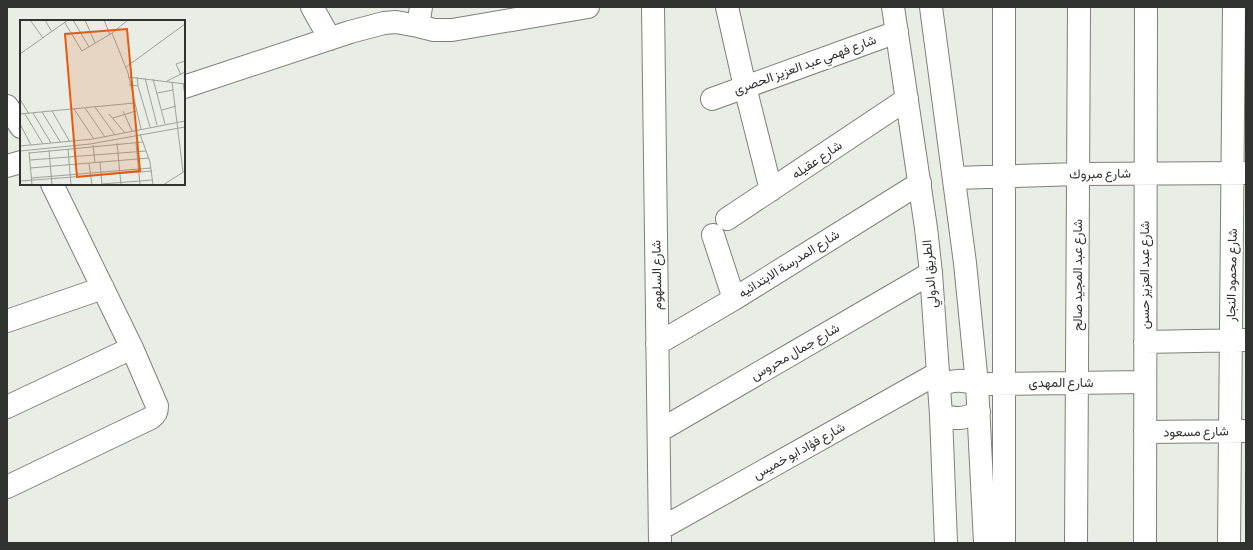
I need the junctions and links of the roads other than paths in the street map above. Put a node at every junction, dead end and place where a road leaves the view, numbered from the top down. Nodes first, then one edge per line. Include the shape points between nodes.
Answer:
1 (312, 7) edge
2 (588, 7) edge
3 (653, 7) edge
4 (727, 7) edge
5 (893, 7) edge
6 (931, 7) edge
7 (1004, 7) edge
8 (1079, 7) edge
9 (1146, 7) edge
10 (1234, 7) edge
11 (419, 16) edge
12 (489, 16) edge
13 (897, 32) junction
14 (330, 39) junction
15 (185, 86) edge
16 (745, 87) junction
17 (712, 99) dead end
18 (907, 99) junction
19 (7, 106) edge
20 (20, 126) edge
21 (20, 162) edge
22 (7, 166) edge
23 (1239, 173) edge
24 (1078, 174) junction
25 (1146, 174) junction
26 (1004, 176) junction
27 (954, 178) junction
28 (920, 183) junction
29 (52, 185) edge
30 (771, 190) junction
31 (931, 273) junction
32 (103, 288) junction
33 (734, 299) junction
34 (7, 321) edge
35 (1239, 340) edge
36 (1145, 342) junction
37 (658, 344) junction
38 (132, 348) junction
39 (939, 380) junction
40 (1145, 382) junction
41 (1004, 383) junction
42 (1077, 383) junction
43 (977, 384) junction
44 (7, 407) edge
45 (979, 412) junction
46 (941, 415) junction
47 (659, 431) junction
48 (1238, 431) edge
49 (1145, 432) junction
50 (7, 486) edge
51 (660, 536) edge
52 (946, 543) edge
53 (985, 543) edge
54 (1004, 543) edge
55 (1076, 543) edge
56 (1145, 543) edge
57 (1228, 543) edge

1 - 14 street
2 - 12 street
3 - 37 street, شارع السلهوم
4 - 16 street
5 - 13 street, الطريق الدولي
6 - 27 street
7 - 26 street
8 - 24 street, شارع عبد المجيد صالح
9 - 25 street, شارع عبد العزيز حسن
10 - 23 street, شارع محمود النجار
11 - 12 street via 426,29 443,31
11 - 14 street
13 - 16 street, شارع فهمي عبد العزيز الحصرى
13 - 18 street, الطريق الدولي
14 - 15 street
16 - 17 street, شارع فهمي عبد العزيز الحصرى
16 - 30 street
18 - 28 street, الطريق الدولي
18 - 30 street, شارع عقيله
19 - 20 street
21 - 22 street
23 - 25 street, شارع مبروك
23 - 35 street, شارع محمود النجار
24 - 25 street, شارع مبروك
24 - 26 street, شارع مبروك
24 - 42 street, شارع عبد المجيد صالح
25 - 36 street, شارع عبد العزيز حسن
26 - 27 street, شارع مبروك
26 - 41 street
27 - 43 street
28 - 31 street, الطريق الدولي
28 - 33 street, شارع المدرسة الابتدائيه
29 - 32 street
30 - 33 street, شارع عقيله via 720,227
31 - 39 street, الطريق الدولي
31 - 47 street, شارع جمال محروس
32 - 34 street
32 - 38 street
33 - 37 street, شارع المدرسة الابتدائيه
35 - 36 street
35 - 48 street, شارع محمود النجار
36 - 40 street, شارع عبد العزيز حسن
37 - 47 street, شارع السلهوم
38 - 44 street
38 - 50 street via 157,406 155,415
39 - 43 street, شارع فؤاد ابو خميس
39 - 46 street, الطريق الدولي
39 - 51 street, شارع فؤاد ابو خميس
40 - 42 street, شارع المهدى
40 - 49 street, شارع عبد العزيز حسن
41 - 42 street, شارع المهدى
41 - 43 street, شارع المهدى
41 - 54 street
42 - 55 street, شارع عبد المجيد صالح
43 - 45 street
45 - 46 street via 960,419
45 - 53 street
46 - 52 street, الطريق الدولي
47 - 51 street, شارع السلهوم
48 - 49 street, شارع مسعود
48 - 57 street, شارع محمود النجار
49 - 56 street, شارع عبد العزيز حسن

